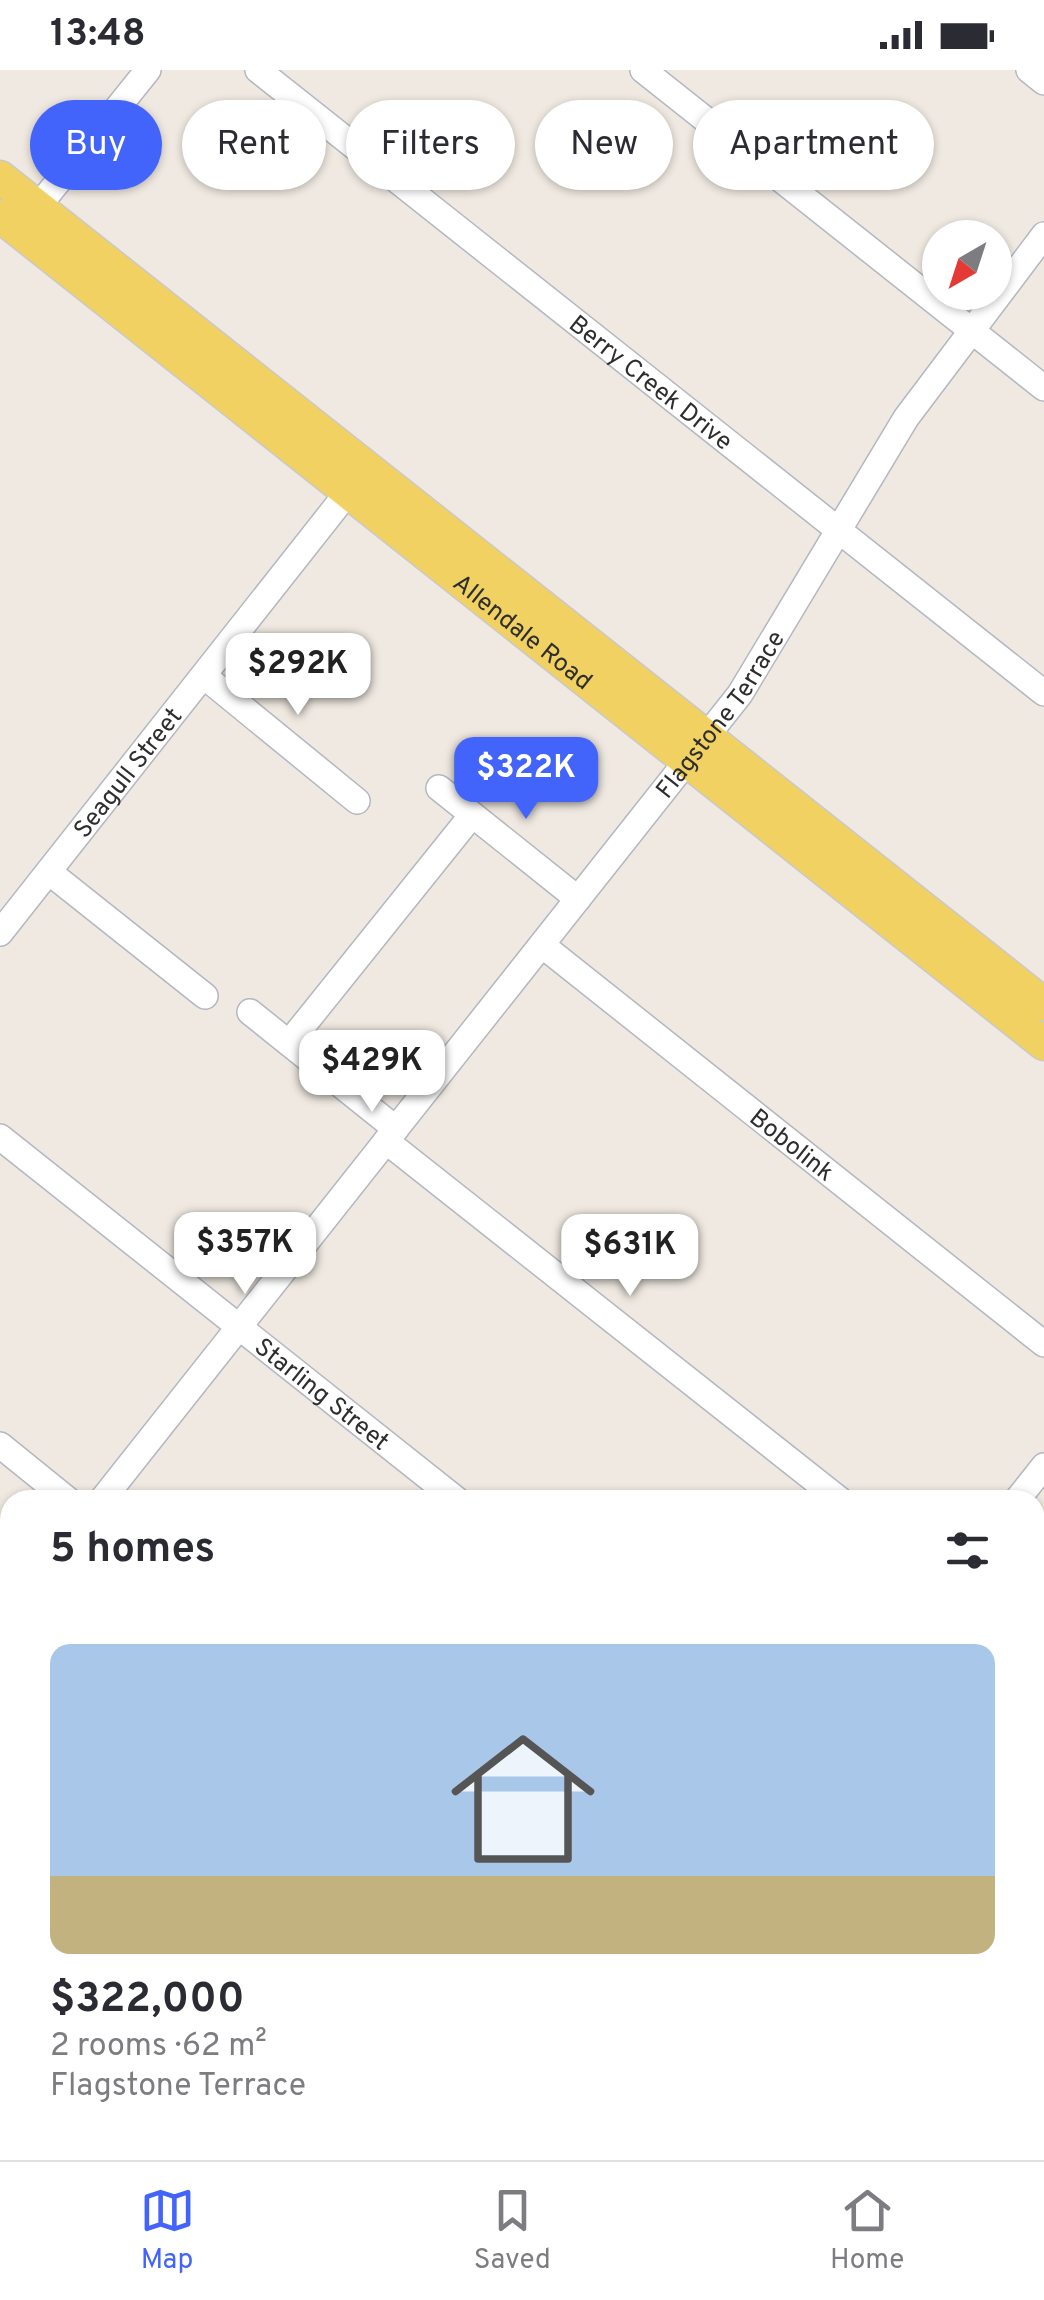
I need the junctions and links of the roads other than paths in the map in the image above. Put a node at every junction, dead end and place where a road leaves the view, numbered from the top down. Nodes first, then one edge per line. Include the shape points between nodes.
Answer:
1 (148, 70) edge
2 (258, 70) edge
3 (643, 70) edge
4 (1028, 70) edge
5 (1044, 82) edge
6 (0, 176) edge
7 (19, 218) edge
8 (1044, 235) edge
9 (970, 329) junction
10 (1044, 388) edge
11 (357, 481) junction
12 (836, 528) junction
13 (204, 676) junction
14 (1044, 693) edge
15 (694, 750) junction
16 (439, 788) dead end
17 (357, 802) dead end
18 (472, 815) junction
19 (49, 872) junction
20 (578, 899) junction
21 (885, 899) junction
22 (0, 933) edge
23 (542, 945) junction
24 (205, 996) dead end
25 (1044, 1004) edge
26 (250, 1012) dead end
27 (289, 1043) junction
28 (1044, 1044) edge
29 (391, 1135) junction
30 (0, 1137) edge
31 (240, 1328) junction
32 (1044, 1344) edge
33 (0, 1445) edge
34 (1044, 1466) edge
35 (56, 1490) edge
36 (110, 1490) edge
37 (444, 1490) edge
38 (828, 1490) edge
39 (1025, 1490) edge

1 - 7 street
2 - 12 street, Berry Creek Drive
3 - 9 street
4 - 5 street
6 - 7 main road, Allendale Road
7 - 11 main road, Allendale Road
8 - 9 street, Flagstone Terrace
9 - 10 street
9 - 12 street, Flagstone Terrace
11 - 13 street, Seagull Street
11 - 15 main road, Allendale Road
12 - 14 street, Berry Creek Drive
12 - 15 street, Flagstone Terrace via 762,661
13 - 17 street
13 - 19 street, Seagull Street
15 - 20 street, Flagstone Terrace
15 - 21 main road, Allendale Road
16 - 18 street
18 - 20 street
18 - 27 street
19 - 22 street, Seagull Street
19 - 24 street
20 - 23 street, Flagstone Terrace
21 - 25 main road, Allendale Road
21 - 28 main road, Allendale Road
23 - 29 street, Flagstone Terrace
23 - 32 street, Bobolink
26 - 27 street
27 - 29 street
29 - 31 street, Flagstone Terrace
29 - 38 street
30 - 31 street, Starling Street
31 - 36 street, Flagstone Terrace
31 - 37 street, Starling Street
33 - 35 street
34 - 39 street

